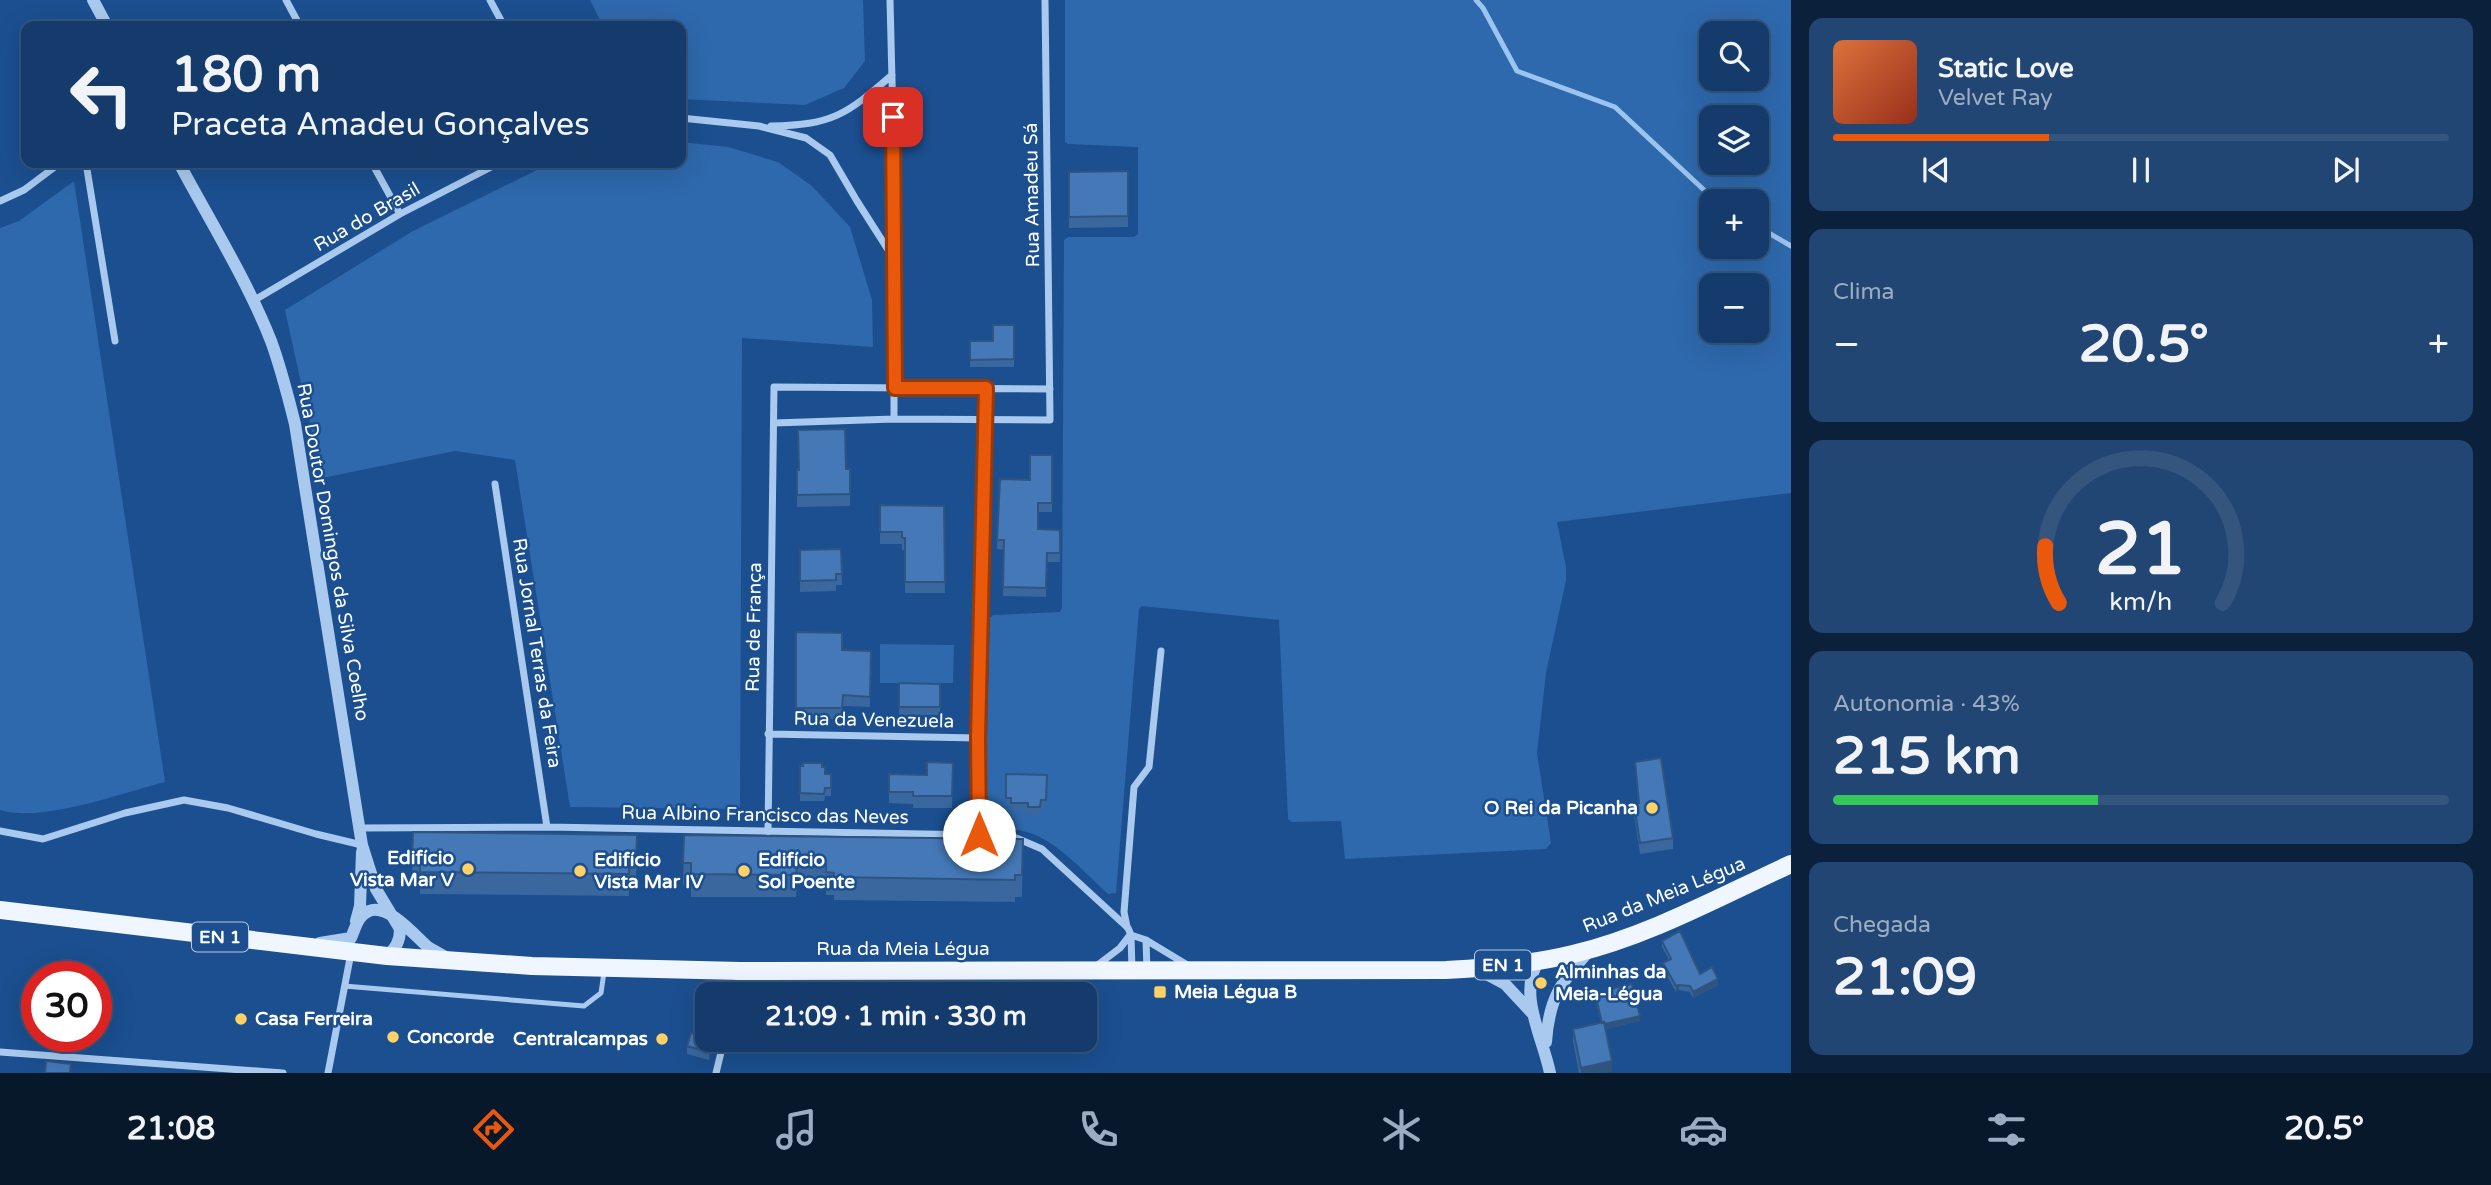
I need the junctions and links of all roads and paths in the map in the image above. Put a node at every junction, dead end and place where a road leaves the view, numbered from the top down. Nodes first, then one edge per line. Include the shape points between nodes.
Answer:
1 (93, 0) edge
2 (286, 0) edge
3 (490, 0) edge
4 (890, 0) edge
5 (1045, 0) edge
6 (104, 21) edge
7 (297, 21) edge
8 (501, 21) edge
9 (892, 75) junction
10 (686, 119) edge
11 (759, 126) junction
12 (53, 168) edge
13 (87, 168) edge
14 (182, 168) edge
15 (376, 168) edge
16 (489, 168) edge
17 (0, 201) edge
18 (400, 214) junction
19 (894, 259) junction
20 (252, 301) junction
21 (115, 341) dead end
22 (895, 388) junction
23 (986, 388) junction
24 (1050, 389) junction
25 (894, 419) junction
26 (986, 420) junction
27 (774, 423) junction
28 (495, 484) dead end
29 (1161, 651) dead end
30 (768, 734) junction
31 (978, 738) junction
32 (547, 827) junction
33 (361, 828) junction
34 (0, 831) edge
35 (768, 832) junction
36 (979, 835) junction
37 (362, 845) junction
38 (1791, 864) edge
39 (0, 910) edge
40 (394, 916) junction
41 (1129, 931) junction
42 (1146, 940) junction
43 (351, 945) junction
44 (1592, 948) junction
45 (387, 956) junction
46 (1545, 958) junction
47 (451, 960) junction
48 (604, 968) junction
49 (1477, 969) junction
50 (1092, 970) junction
51 (1140, 970) junction
52 (1196, 970) junction
53 (741, 971) junction
54 (738, 982) edge
55 (344, 986) junction
56 (1550, 1008) junction
57 (1534, 1016) junction
58 (1545, 1049) junction
59 (0, 1052) edge
60 (721, 1052) edge
61 (283, 1073) edge
62 (328, 1073) edge
63 (716, 1073) edge
64 (1550, 1073) edge

1 - 6 street
2 - 7 street
3 - 8 street
4 - 9 street
5 - 24 street, Rua Amadeu Sá
9 - 11 street via 839,116 808,125
9 - 19 street
10 - 11 street
11 - 19 street via 806,138 830,155
12 - 17 street
13 - 21 street
14 - 20 street, Rua Doutor Domingos da Silva Coelho
15 - 18 street
16 - 18 street, Rua do Brasil
18 - 20 street, Rua do Brasil
19 - 22 street
20 - 33 street, Rua Doutor Domingos da Silva Coelho via 271,340 295,424
22 - 23 street
22 - 25 street
22 - 27 street, Rua de França via 774,387
23 - 24 street
23 - 26 street
24 - 26 street, Rua Amadeu Sá via 1050,420
25 - 26 street
25 - 27 street
26 - 31 street
27 - 30 street, Rua de França
28 - 32 street, Rua Jornal Terras da Feira
29 - 41 street via 1149,767 1134,787 1124,912
30 - 31 street, Rua da Venezuela
30 - 35 street, Rua de França
31 - 36 street
32 - 33 street, Rua Albino Francisco das Neves
32 - 35 street, Rua Albino Francisco das Neves
33 - 37 street, Rua Doutor Domingos da Silva Coelho
34 - 37 street via 43,839 184,800
35 - 36 street, Rua Albino Francisco das Neves
36 - 41 street, Rua Albino Francisco das Neves via 1014,837 1042,849
37 - 40 street, Rua Doutor Domingos da Silva Coelho via 376,889
37 - 43 street, Rua Doutor Domingos da Silva Coelho via 360,906
38 - 44 main road, Rua da Meia Légua / EN 1 via 1666,921
39 - 43 main road, Rua da Meia Légua / EN 1 via 302,946
40 - 43 street via 368,911 359,919
40 - 45 street via 400,937
40 - 47 street, Rua Doutor Domingos da Silva Coelho
41 - 42 street, Rua Albino Francisco das Neves
41 - 50 street via 1120,947
41 - 51 street
42 - 51 street
42 - 52 street, Rua Albino Francisco das Neves
43 - 45 main road, Rua da Meia Légua / EN 1
43 - 55 street
44 - 46 main road, Rua da Meia Légua / EN 1
44 - 56 street via 1567,974
45 - 47 main road, Rua da Meia Légua / EN 1
46 - 49 main road, Rua da Meia Légua / EN 1
46 - 56 street via 1557,963 1558,970
46 - 57 street via 1533,970 1529,985
47 - 48 main road, Rua da Meia Légua / EN 1
48 - 53 main road, Rua da Meia Légua / EN 1
48 - 55 lane via 601,993 584,1006
49 - 52 main road, Rua da Meia Légua / EN 1
49 - 57 street via 1505,984
50 - 51 main road, Rua da Meia Légua / EN 1
50 - 53 main road, Rua da Meia Légua / EN 1
51 - 52 main road, Rua da Meia Légua / EN 1
53 - 54 street
55 - 62 street
56 - 58 street
57 - 58 street
58 - 64 street
59 - 61 street
60 - 63 street

